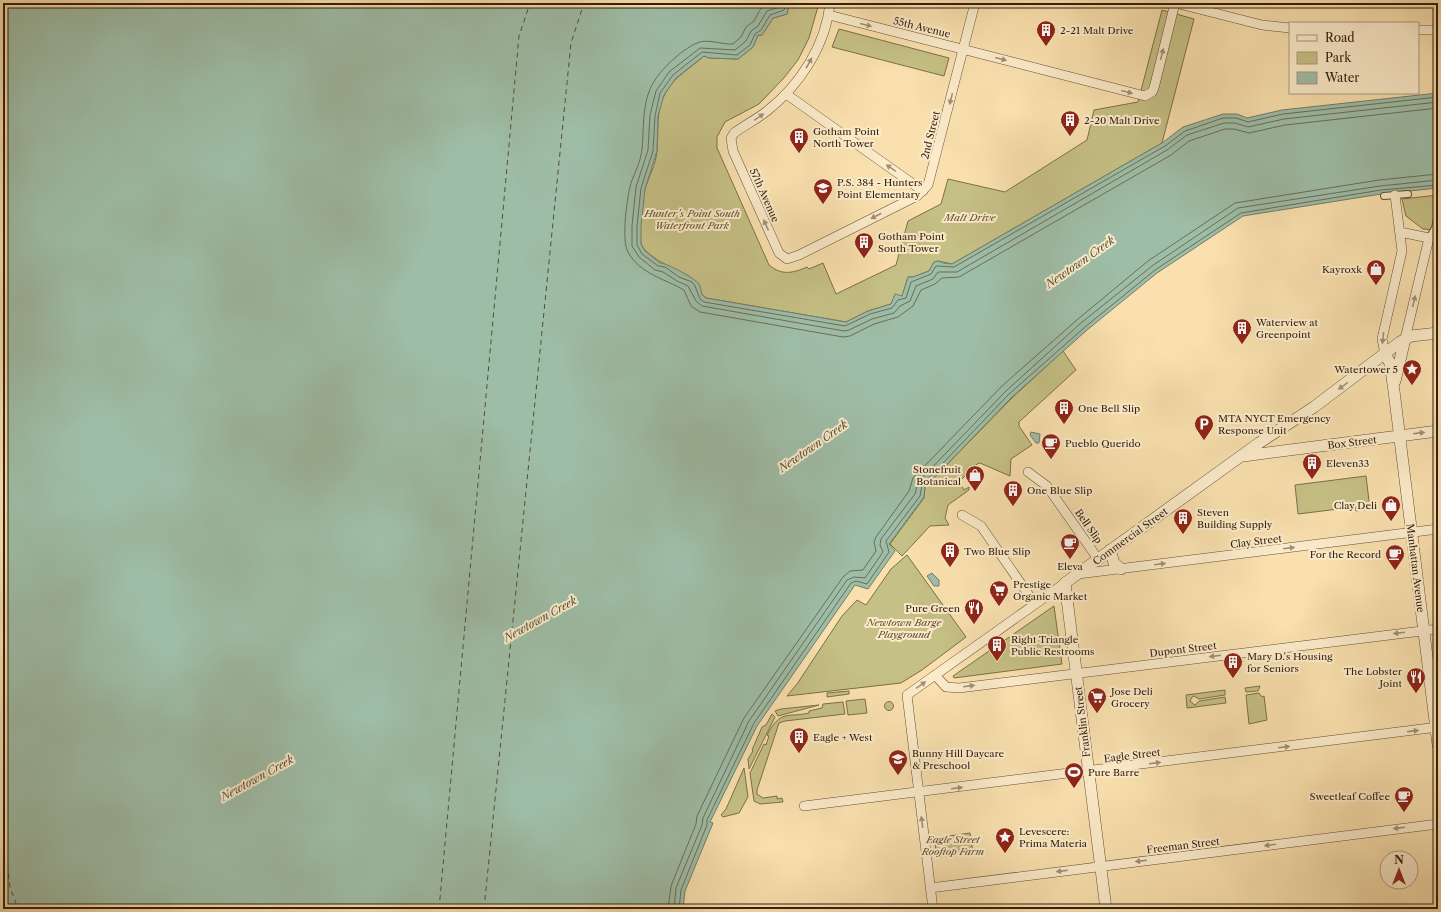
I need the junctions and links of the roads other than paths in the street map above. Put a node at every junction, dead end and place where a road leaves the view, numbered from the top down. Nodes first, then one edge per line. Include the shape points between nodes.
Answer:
1 (830, 3) edge
2 (975, 3) edge
3 (1175, 3) edge
4 (829, 15) junction
5 (1289, 28) edge
6 (1419, 30) edge
7 (1438, 30) edge
8 (963, 49) junction
9 (786, 94) junction
10 (923, 191) junction
11 (1408, 194) dead end
12 (1395, 195) junction
13 (1384, 196) dead end
14 (1438, 215) edge
15 (1400, 232) junction
16 (1429, 238) junction
17 (1438, 333) edge
18 (1405, 339) junction
19 (1389, 351) junction
20 (1394, 391) junction
21 (1284, 428) junction
22 (1438, 431) edge
23 (1399, 435) junction
24 (1292, 449) junction
25 (1243, 456) junction
26 (1028, 472) dead end
27 (962, 515) dead end
28 (1438, 529) edge
29 (1412, 532) junction
30 (1110, 550) junction
31 (1098, 558) junction
32 (1121, 569) junction
33 (1077, 574) junction
34 (1065, 582) junction
35 (1035, 604) junction
36 (1438, 629) edge
37 (1424, 630) junction
38 (1076, 673) junction
39 (936, 675) junction
40 (1437, 728) edge
41 (1438, 745) edge
42 (1088, 771) junction
43 (918, 792) junction
44 (804, 806) dead end
45 (1438, 824) edge
46 (1100, 866) junction
47 (930, 888) junction
48 (933, 909) edge
49 (1106, 909) edge

1 - 4 street
2 - 8 street, 2nd Street
3 - 5 street via 1262,25
8 -> 3 street via 1145,96 1154,88
4 -> 8 street, 55th Avenue
9 -> 4 street via 816,50
6 - 7 street
8 -> 10 street, 2nd Street via 929,183
10 -> 9 street
10 -> 9 street, 57th Avenue via 798,256 784,258 779,253 733,151 730,138 767,112
11 - 12 street
12 - 13 street
12 - 15 street, Manhattan Avenue
14 - 16 street, Manhattan Avenue
15 - 16 street
15 -> 19 street, Manhattan Avenue via 1402,251 1382,339
18 -> 16 street, Manhattan Avenue
17 - 18 street
18 - 19 street, Commercial Street
18 - 20 street, Manhattan Avenue
19 - 20 street, Manhattan Avenue
19 -> 21 street, Commercial Street
20 - 23 street, Manhattan Avenue
21 - 24 street via 1283,439
21 - 25 street, Commercial Street
23 -> 22 street, Box Street
23 - 24 street, Box Street
23 - 29 street, Manhattan Avenue
24 - 25 street, Box Street
25 - 30 street, Commercial Street
26 - 31 street, Bell Slip via 1048,486
27 - 35 street via 981,526
28 - 29 street, Clay Street
32 -> 29 street, Clay Street
29 - 37 street, Manhattan Avenue
30 - 31 street, Commercial Street
30 - 32 street via 1114,563
31 - 33 street, Commercial Street
32 - 33 street, Clay Street
33 - 34 street, Commercial Street
34 - 35 street, Commercial Street
34 - 38 street, Franklin Street
35 - 39 street, Commercial Street
36 - 37 street, Dupont Street
37 -> 38 street, Dupont Street
37 - 40 street, Manhattan Avenue
39 -> 38 street, Dupont Street via 944,686 954,688
38 - 42 street, Franklin Street
43 -> 39 street, Commercial Street via 907,695
40 - 41 street, Manhattan Avenue
42 -> 40 street, Eagle Street
43 -> 42 street, Eagle Street
42 - 46 street, Franklin Street
43 - 44 street, Eagle Street
47 -> 43 street
45 -> 46 street, Freeman Street
46 -> 47 street, Freeman Street
46 - 49 street, Franklin Street
47 - 48 street

